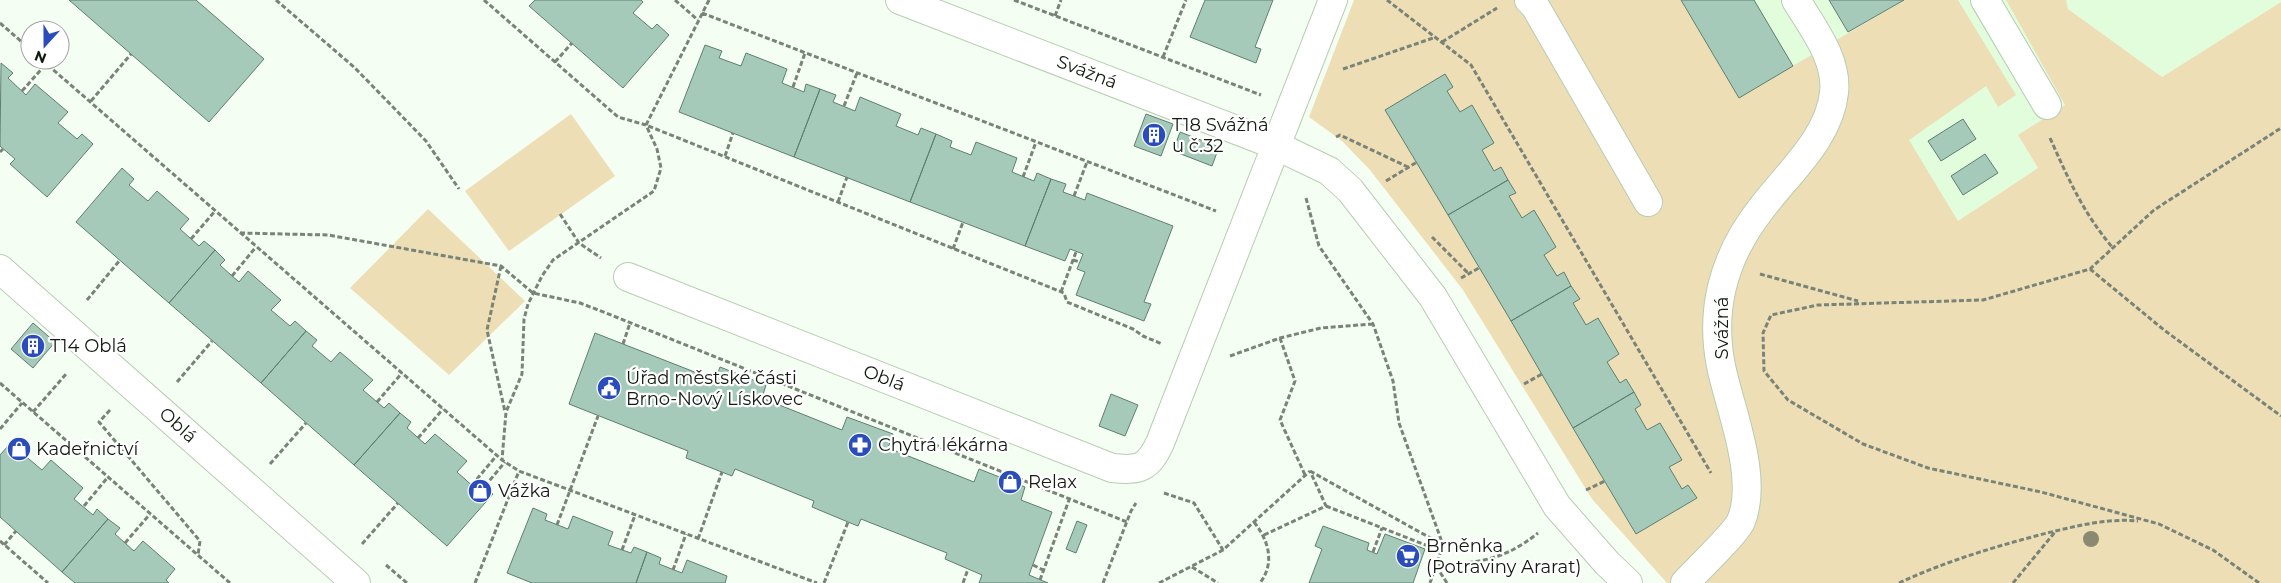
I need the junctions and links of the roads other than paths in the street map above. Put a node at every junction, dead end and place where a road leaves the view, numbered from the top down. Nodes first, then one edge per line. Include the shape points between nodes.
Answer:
1 (900, 0) edge
2 (1333, 0) edge
3 (1529, 0) edge
4 (1796, 0) edge
5 (1985, 0) edge
6 (2047, 105) road end
7 (1275, 144) junction
8 (1648, 202) dead end
9 (0, 269) edge
10 (628, 278) road end
11 (356, 583) edge
12 (1628, 583) edge
13 (1685, 583) edge

1 - 7 street, Svážná
2 - 7 street
3 - 8 street
4 - 13 street, Svážná via 1824,46 1835,90 1832,109 1811,146 1750,224 1729,265 1718,310 1718,334 1721,364 1741,447 1746,493 1740,523
5 - 6 street
7 - 10 street, Oblá via 1160,443 1142,467 1129,470 1112,468
7 - 12 street, Svážná via 1330,171 1350,190 1433,297 1563,513
9 - 11 street, Oblá

